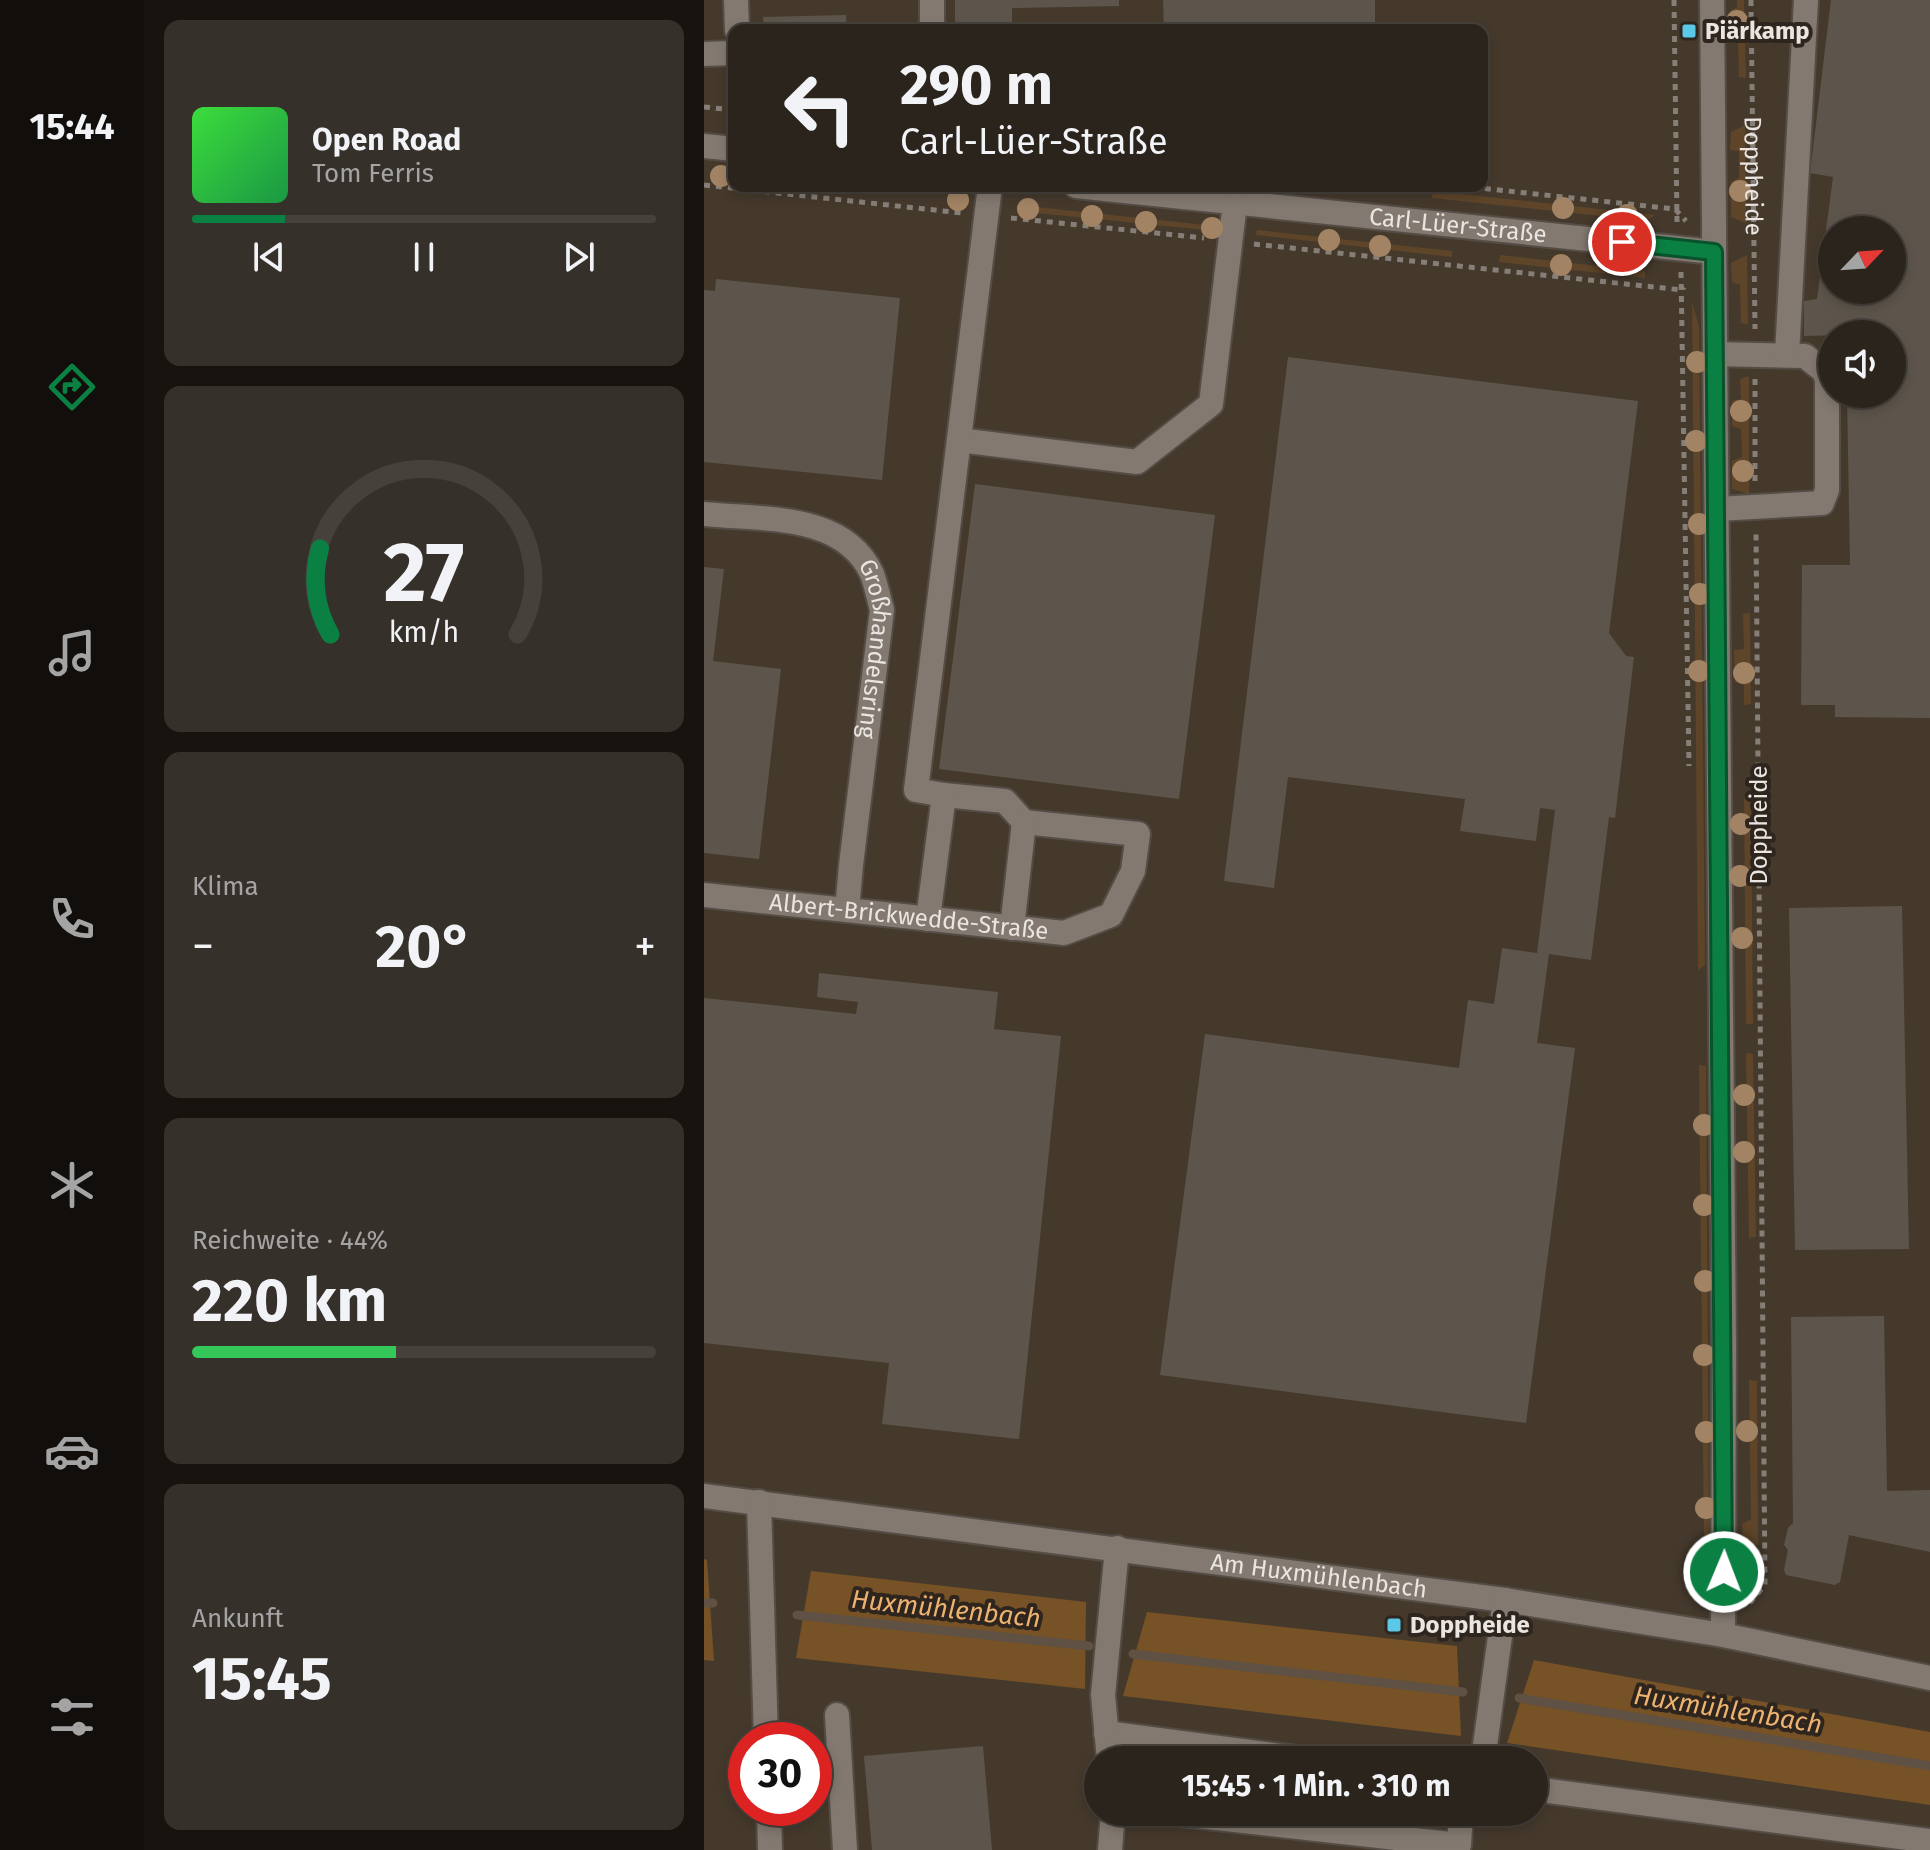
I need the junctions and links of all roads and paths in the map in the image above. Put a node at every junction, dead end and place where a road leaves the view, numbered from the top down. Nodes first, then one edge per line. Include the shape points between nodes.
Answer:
1 (736, 0) edge
2 (932, 0) edge
3 (1674, 0) edge
4 (1712, 0) edge
5 (1751, 0) edge
6 (1806, 0) edge
7 (737, 24) edge
8 (932, 24) edge
9 (728, 53) edge
10 (704, 54) edge
11 (704, 107) edge
12 (728, 109) edge
13 (704, 146) edge
14 (728, 148) edge
15 (1488, 189) edge
16 (989, 192) edge
17 (1132, 192) edge
18 (1235, 203) junction
19 (1675, 209) junction
20 (1679, 248) junction
21 (1714, 252) junction
22 (1715, 354) junction
23 (1755, 355) junction
24 (1787, 355) junction
25 (959, 440) junction
26 (1755, 508) junction
27 (1717, 509) junction
28 (704, 514) edge
29 (1689, 775) dead end
30 (944, 795) junction
31 (1024, 822) junction
32 (704, 895) edge
33 (847, 910) junction
34 (928, 919) junction
35 (1012, 928) junction
36 (704, 1496) edge
37 (759, 1502) junction
38 (1117, 1548) junction
39 (1505, 1600) junction
40 (1723, 1635) junction
41 (1930, 1678) edge
42 (837, 1715) dead end
43 (765, 1722) edge
44 (1106, 1733) junction
45 (1107, 1746) edge
46 (1205, 1746) edge
47 (1485, 1746) edge
48 (1548, 1791) edge
49 (769, 1826) edge
50 (1112, 1826) edge
51 (1288, 1826) edge
52 (1460, 1826) edge
53 (1930, 1841) edge
54 (770, 1850) edge
55 (845, 1850) edge
56 (1110, 1850) edge

1 - 7 street
2 - 8 street
3 - 19 path
4 - 21 street, Doppheide
5 - 23 path, Doppheide
6 - 24 street
9 - 10 street
11 - 12 path
13 - 14 street
15 - 19 path, Carl-Lüer-Straße
16 - 25 street
17 - 18 street, Carl-Lüer-Straße
18 - 20 street, Carl-Lüer-Straße
18 - 25 street via 1211,404 1137,462
19 - 20 path
19 - 21 path
20 - 21 street, Carl-Lüer-Straße
20 - 29 path
21 - 22 street, Doppheide
22 - 23 street
22 - 27 street, Doppheide
23 - 24 street
23 - 26 path, Doppheide
24 - 26 street via 1815,362 1827,380 1827,496 1814,505
25 - 30 street via 916,790
26 - 27 street
26 - 40 path, Doppheide via 1765,1585
27 - 40 street, Doppheide
28 - 33 street, Großhandelsring via 812,525 845,540 871,572 882,610
30 - 31 street via 1005,801
30 - 34 street
31 - 35 street
31 - 35 street, Albert-Brickwedde-Straße via 1138,834 1133,871 1111,915 1064,933
32 - 33 street, Albert-Brickwedde-Straße
33 - 34 street, Albert-Brickwedde-Straße
34 - 35 street, Albert-Brickwedde-Straße
36 - 37 street, Am Huxmühlenbach
37 - 38 street, Am Huxmühlenbach
37 - 43 street
38 - 39 street, Am Huxmühlenbach
38 - 44 street via 1103,1695
39 - 40 street, Am Huxmühlenbach
39 - 47 street
40 - 41 street, Am Huxmühlenbach
42 - 55 street
44 - 45 street
44 - 46 street
48 - 53 street
49 - 54 street
50 - 56 street
51 - 52 street via 1459,1845

